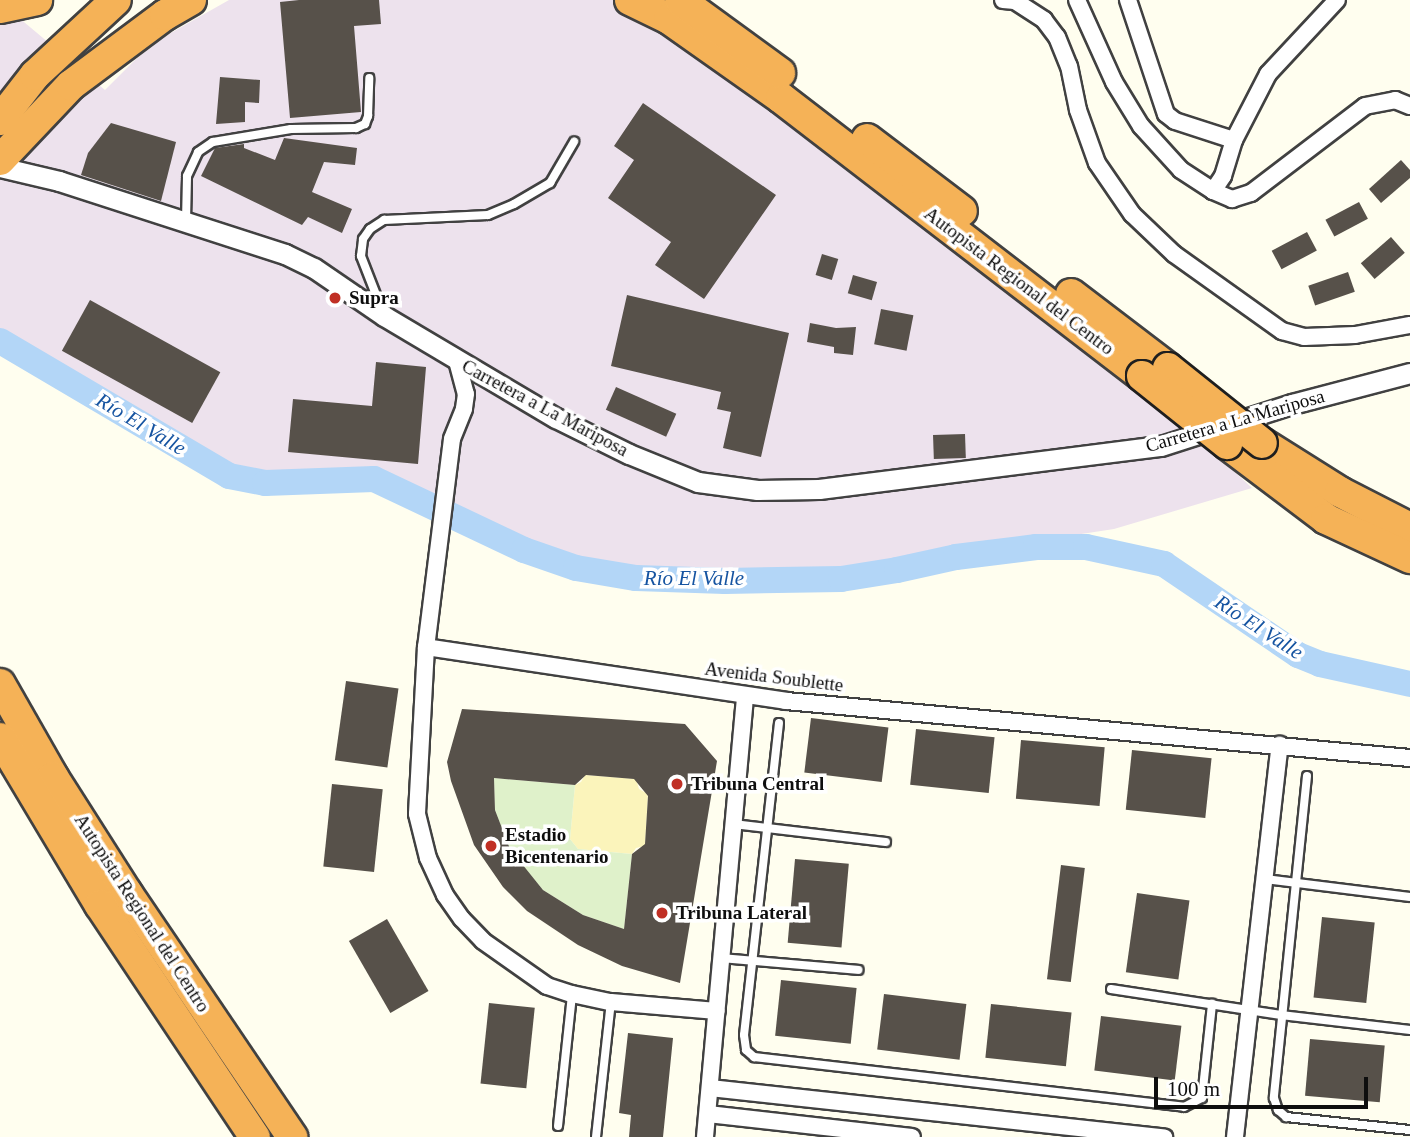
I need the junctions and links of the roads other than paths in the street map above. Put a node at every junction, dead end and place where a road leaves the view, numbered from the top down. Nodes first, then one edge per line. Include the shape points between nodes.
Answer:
1 (37, 0) edge
2 (116, 0) edge
3 (191, 0) edge
4 (630, 0) edge
5 (680, 0) edge
6 (1003, 0) edge
7 (1015, 0) edge
8 (1077, 0) edge
9 (1128, 0) edge
10 (1337, 0) edge
11 (0, 8) edge
12 (369, 78) dead end
13 (1410, 106) edge
14 (0, 120) edge
15 (1234, 140) junction
16 (574, 142) dead end
17 (0, 160) edge
18 (0, 167) edge
19 (1213, 191) junction
20 (186, 221) junction
21 (384, 316) junction
22 (1410, 325) edge
23 (457, 361) junction
24 (1155, 372) junction
25 (1410, 373) edge
26 (1377, 510) junction
27 (1410, 519) edge
28 (1410, 528) edge
29 (1410, 558) edge
30 (426, 647) junction
31 (0, 684) edge
32 (745, 696) junction
33 (779, 723) dead end
34 (0, 738) edge
35 (1280, 746) junction
36 (1410, 758) edge
37 (1307, 776) dead end
38 (733, 824) junction
39 (767, 829) junction
40 (886, 842) dead end
41 (1265, 879) junction
42 (1296, 883) junction
43 (1410, 897) edge
44 (722, 958) junction
45 (752, 960) junction
46 (858, 970) dead end
47 (1111, 989) dead end
48 (572, 995) junction
49 (611, 1002) junction
50 (1212, 1003) junction
51 (1250, 1010) junction
52 (717, 1011) junction
53 (1281, 1015) junction
54 (1410, 1030) edge
55 (710, 1088) junction
56 (708, 1114) junction
57 (558, 1126) dead end
58 (1410, 1130) edge
59 (255, 1137) edge
60 (292, 1137) edge
61 (596, 1137) edge
62 (705, 1137) edge
63 (912, 1137) edge
64 (1164, 1137) edge
65 (1235, 1137) edge

1 - 11 highway
2 - 14 highway via 35,75
3 - 17 highway via 71,85
4 - 24 highway, Autopista Regional del Centro via 669,19 781,98
5 - 24 highway, Autopista Regional del Centro
6 - 7 street
7 - 22 street via 1044,20 1057,37 1097,163 1132,214 1174,254 1282,331 1304,337 1355,335
8 - 19 street via 1114,82 1140,126 1181,170
9 - 15 street via 1166,114
10 - 15 street via 1268,74
12 - 20 lane via 368,116 365,124 356,128 291,129 213,142 198,152 187,176
13 - 19 street via 1395,100 1365,106 1251,193 1232,199
15 - 19 street via 1223,176
16 - 21 lane via 550,183 514,204 488,215 384,220 370,229 361,256
18 - 20 street, Carretera a La Mariposa
20 - 21 street, Carretera a La Mariposa via 304,263
21 - 23 street, Carretera a La Mariposa
23 - 25 street, Carretera a La Mariposa via 629,454 698,482 757,490 819,489 1160,446
23 - 30 street via 466,394 452,439
24 - 26 highway, Autopista Regional del Centro, bridge via 1340,492
24 - 29 highway, Autopista Regional del Centro, bridge via 1227,444 1326,519
26 - 27 lane
26 - 28 highway, Autopista Regional del Centro
30 - 32 street, Avenida Soublette
30 - 48 street via 417,814 428,858 445,895 483,941 547,986
31 - 60 highway, Autopista Regional del Centro via 119,882
32 - 35 street, Avenida Soublette
32 - 38 street
33 - 39 lane
34 - 59 highway, Autopista Regional del Centro via 100,905
35 - 36 street, Avenida Soublette
35 - 41 street
37 - 42 lane
38 - 39 lane
38 - 44 street
39 - 40 lane
39 - 45 lane
41 - 42 lane
41 - 51 street
42 - 43 lane
42 - 53 lane
44 - 45 lane
44 - 52 street
45 - 46 lane
45 - 50 lane via 744,1035 746,1050 754,1057 1184,1107 1202,1097
47 - 50 lane
48 - 49 street
48 - 57 lane
49 - 52 street
49 - 61 lane
50 - 51 lane
51 - 53 lane
51 - 65 street
52 - 55 street
53 - 54 lane
53 - 58 lane via 1274,1098 1278,1110 1286,1117
55 - 56 street
55 - 64 street
56 - 62 street
56 - 63 street

